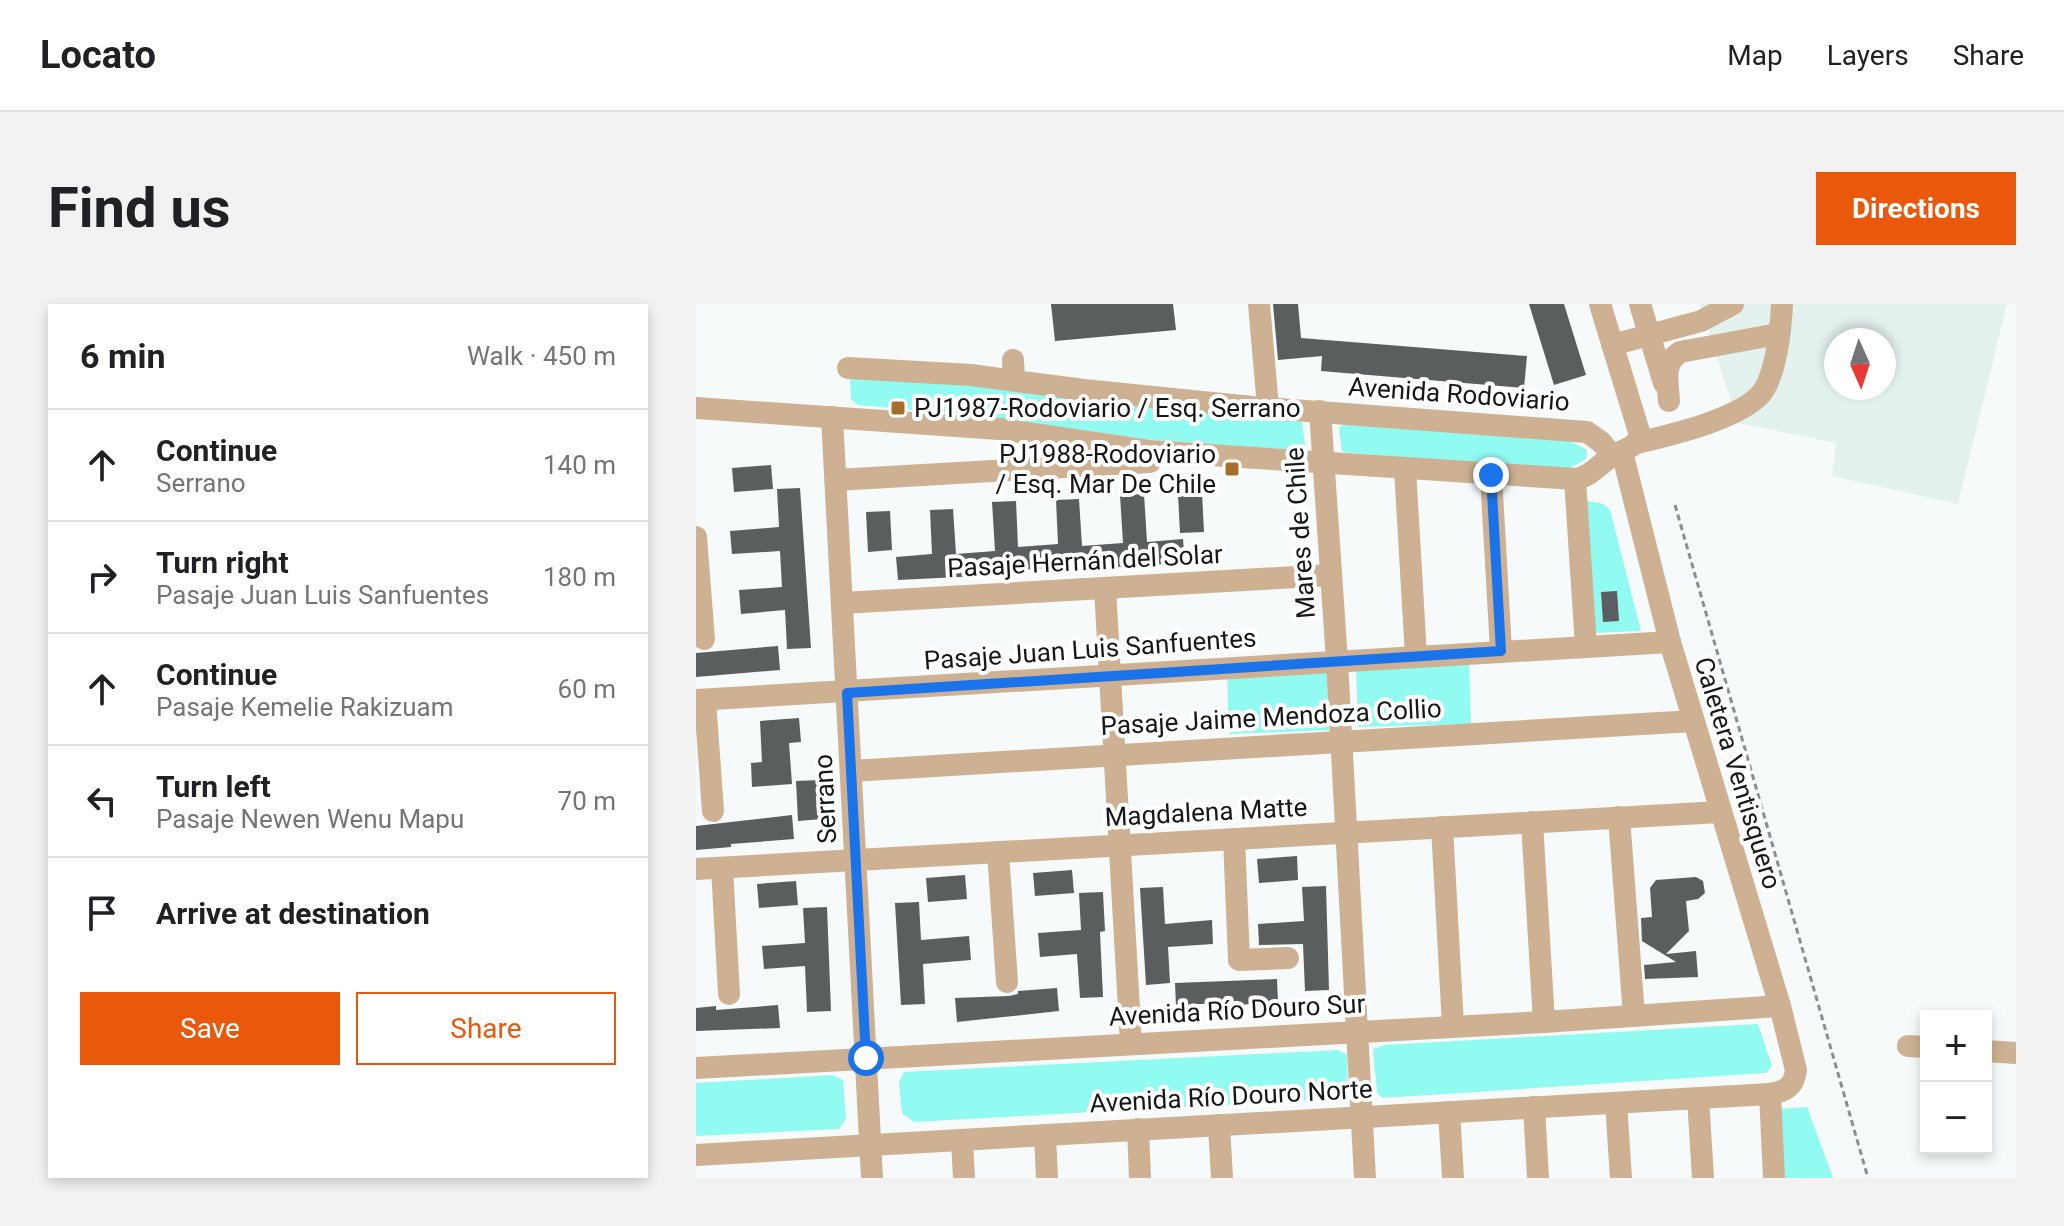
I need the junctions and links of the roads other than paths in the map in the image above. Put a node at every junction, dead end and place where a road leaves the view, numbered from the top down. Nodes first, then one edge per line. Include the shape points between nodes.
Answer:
1 (1259, 304) edge
2 (1600, 304) edge
3 (1640, 304) edge
4 (1733, 304) edge
5 (1782, 304) edge
6 (1778, 334) junction
7 (1650, 335) junction
8 (1612, 345) junction
9 (848, 368) dead end
10 (1669, 401) junction
11 (1268, 407) junction
12 (696, 408) edge
13 (1320, 411) junction
14 (832, 417) junction
15 (1679, 432) junction
16 (1624, 450) junction
17 (1150, 451) junction
18 (1323, 464) junction
19 (1405, 469) junction
20 (1491, 475) junction
21 (1575, 479) junction
22 (836, 480) junction
23 (696, 537) edge
24 (1331, 575) junction
25 (1105, 588) junction
26 (842, 603) junction
27 (704, 639) dead end
28 (1670, 642) junction
29 (1586, 646) junction
30 (1501, 651) junction
31 (1416, 656) junction
32 (1337, 661) junction
33 (1111, 675) junction
34 (847, 693) junction
35 (700, 700) edge
36 (1693, 721) junction
37 (1342, 741) junction
38 (1117, 755) junction
39 (851, 771) junction
40 (713, 811) dead end
41 (1720, 812) junction
42 (1619, 817) junction
43 (1532, 822) junction
44 (1442, 827) junction
45 (1346, 832) junction
46 (1234, 839) junction
47 (1122, 845) junction
48 (998, 852) junction
49 (856, 860) junction
50 (722, 868) junction
51 (696, 869) edge
52 (1288, 958) dead end
53 (1007, 982) dead end
54 (729, 994) dead end
55 (1780, 1006) junction
56 (1634, 1016) junction
57 (1544, 1022) junction
58 (1453, 1026) junction
59 (1358, 1031) junction
60 (1131, 1044) junction
61 (1992, 1051) edge
62 (2016, 1053) edge
63 (866, 1058) junction
64 (696, 1068) edge
65 (1770, 1094) junction
66 (1698, 1098) junction
67 (1616, 1103) junction
68 (1534, 1107) junction
69 (1449, 1112) junction
70 (1363, 1117) junction
71 (1219, 1125) junction
72 (1138, 1129) junction
73 (1045, 1135) junction
74 (962, 1140) junction
75 (870, 1145) junction
76 (696, 1155) edge
77 (872, 1178) edge
78 (964, 1178) edge
79 (1047, 1178) edge
80 (1140, 1178) edge
81 (1222, 1178) edge
82 (1365, 1178) edge
83 (1453, 1178) edge
84 (1538, 1178) edge
85 (1621, 1178) edge
86 (1703, 1178) edge
87 (1774, 1178) edge

1 - 11 street
2 - 8 street, Caletera Ventisquero
3 - 7 street
4 - 7 street via 1701,321
5 - 6 street
6 - 10 street via 1680,352 1667,369
6 - 15 street via 1773,366 1759,395 1724,416
7 - 8 street
7 - 10 street
8 - 16 street, Caletera Ventisquero via 1640,435
9 - 11 street, Avenida Rodoviario via 1014,370 1144,397
10 - 15 street
11 - 13 street, Avenida Rodoviario
12 - 14 street
13 - 16 street, Avenida Rodoviario via 1587,432
13 - 18 street, Mares de Chile
14 - 17 street via 999,429
14 - 22 street, Serrano
15 - 16 street
16 - 21 street via 1587,477
16 - 28 street, Caletera Ventisquero
17 - 18 street
17 - 22 street via 1150,462
18 - 19 street
18 - 24 street, Mares de Chile
19 - 20 street
19 - 31 street
20 - 21 street
20 - 30 street
21 - 29 street
22 - 26 street, Serrano
23 - 27 street
24 - 25 street, Pasaje Hernán del Solar
24 - 32 street, Mares de Chile
25 - 26 street, Pasaje Hernán del Solar
25 - 33 street
26 - 34 street, Serrano
28 - 29 street, Pasaje Juan Luis Sanfuentes
28 - 36 street, Caletera Ventisquero
29 - 30 street, Pasaje Juan Luis Sanfuentes
30 - 31 street, Pasaje Juan Luis Sanfuentes
31 - 32 street, Pasaje Juan Luis Sanfuentes
32 - 33 street, Pasaje Juan Luis Sanfuentes
32 - 37 street, Mares de Chile
33 - 34 street, Pasaje Juan Luis Sanfuentes
33 - 38 street
34 - 35 street, Pasaje Juan Luis Sanfuentes
34 - 39 street, Serrano
35 - 40 street
36 - 37 street, Pasaje Jaime Mendoza Collio
36 - 41 street, Caletera Ventisquero
37 - 38 street, Pasaje Jaime Mendoza Collio
37 - 45 street, Mares de Chile
38 - 39 street, Pasaje Jaime Mendoza Collio
38 - 47 street
39 - 49 street, Serrano
41 - 42 street, Magdalena Matte
41 - 55 street, Caletera Ventisquero
42 - 43 street, Magdalena Matte
42 - 56 street
43 - 44 street, Magdalena Matte
43 - 57 street
44 - 45 street, Magdalena Matte
44 - 58 street
45 - 46 street, Magdalena Matte
45 - 59 street, Mares de Chile
46 - 47 street, Magdalena Matte
46 - 52 street via 1239,960
47 - 48 street, Magdalena Matte
47 - 60 street
48 - 49 street, Magdalena Matte
48 - 53 street
49 - 50 street, Magdalena Matte
49 - 63 street, Serrano
50 - 51 street, Magdalena Matte
50 - 54 street
55 - 56 street, Avenida Río Douro Sur
55 - 65 street, Caletera Ventisquero via 1795,1081
56 - 57 street, Avenida Río Douro Sur
57 - 58 street, Avenida Río Douro Sur
58 - 59 street, Avenida Río Douro Sur
59 - 60 street, Avenida Río Douro Sur
59 - 70 street, Mares de Chile
60 - 63 street, Avenida Río Douro Sur
61 - 62 street
63 - 64 street, Avenida Río Douro Sur
63 - 75 street, Serrano
65 - 66 street, Avenida Río Douro Norte
65 - 87 street
66 - 67 street, Avenida Río Douro Norte
66 - 86 street
67 - 68 street, Avenida Río Douro Norte
67 - 85 street
68 - 69 street, Avenida Río Douro Norte
68 - 84 street
69 - 70 street, Avenida Río Douro Norte
69 - 83 street
70 - 71 street, Avenida Río Douro Norte
70 - 82 street, Mares de Chile
71 - 72 street, Avenida Río Douro Norte
71 - 81 street
72 - 73 street, Avenida Río Douro Norte
72 - 80 street
73 - 74 street, Avenida Río Douro Norte
73 - 79 street
74 - 75 street, Avenida Río Douro Norte
74 - 78 street
75 - 76 street, Avenida Río Douro Norte
75 - 77 street, Serrano

